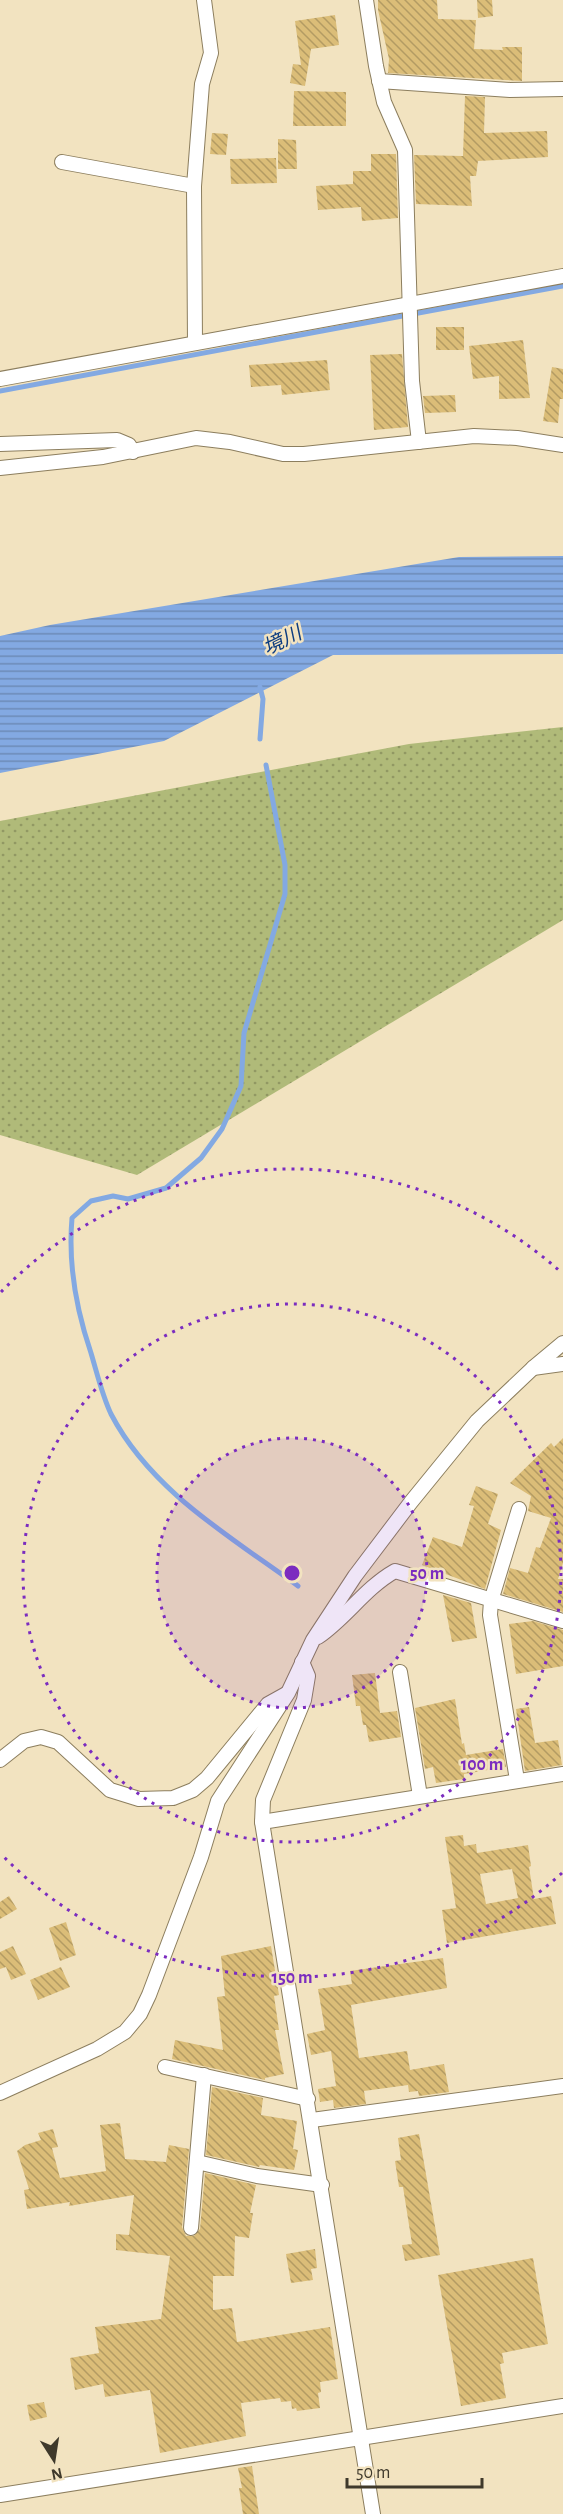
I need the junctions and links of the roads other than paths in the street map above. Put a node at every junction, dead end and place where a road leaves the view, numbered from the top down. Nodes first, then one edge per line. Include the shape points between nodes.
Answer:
1 (204, 0) edge
2 (366, 0) edge
3 (379, 81) junction
4 (563, 89) edge
5 (62, 162) dead end
6 (194, 186) junction
7 (563, 276) edge
8 (410, 312) junction
9 (195, 343) junction
10 (0, 378) edge
11 (419, 442) junction
12 (0, 444) edge
13 (563, 445) edge
14 (133, 452) junction
15 (0, 468) edge
16 (563, 1343) edge
17 (563, 1364) edge
18 (533, 1368) junction
19 (519, 1509) dead end
20 (491, 1600) junction
21 (563, 1621) edge
22 (313, 1640) junction
23 (302, 1662) junction
24 (400, 1672) dead end
25 (288, 1694) junction
26 (0, 1760) edge
27 (563, 1774) edge
28 (517, 1780) junction
29 (420, 1796) junction
30 (262, 1822) junction
31 (165, 2067) dead end
32 (204, 2075) junction
33 (563, 2086) edge
34 (0, 2093) edge
35 (308, 2099) junction
36 (312, 2120) junction
37 (197, 2162) junction
38 (322, 2185) junction
39 (191, 2228) dead end
40 (563, 2406) edge
41 (362, 2438) junction
42 (0, 2495) edge
43 (373, 2514) edge

1 - 6 street via 211,53 202,84
2 - 3 street
3 - 4 street via 510,90
3 - 8 street via 405,150
5 - 6 street
6 - 9 street
7 - 8 street
8 - 9 street
8 - 11 street
9 - 10 street
11 - 13 street via 474,436
11 - 14 street via 283,454 196,438
12 - 14 street via 117,440 129,445
14 - 15 street
16 - 18 street
17 - 18 street
18 - 22 street via 477,1421 411,1502
19 - 20 street
20 - 21 street
20 - 22 street via 395,1571
20 - 28 street via 490,1615
22 - 23 street
23 - 25 street
23 - 30 street via 308,1676 304,1700 263,1800
24 - 29 street
25 - 26 street via 268,1704 207,1778 193,1790 173,1798 140,1798 110,1790 57,1742 41,1737 24,1741
25 - 34 street via 218,1801 140,2014 125,2032 97,2049
27 - 28 street
28 - 29 street
29 - 30 street
30 - 35 street
31 - 32 street
32 - 35 street
32 - 37 street
33 - 36 street
35 - 36 street
36 - 38 street
37 - 38 street
37 - 39 street
38 - 41 street
40 - 41 street
41 - 42 street
41 - 43 street

